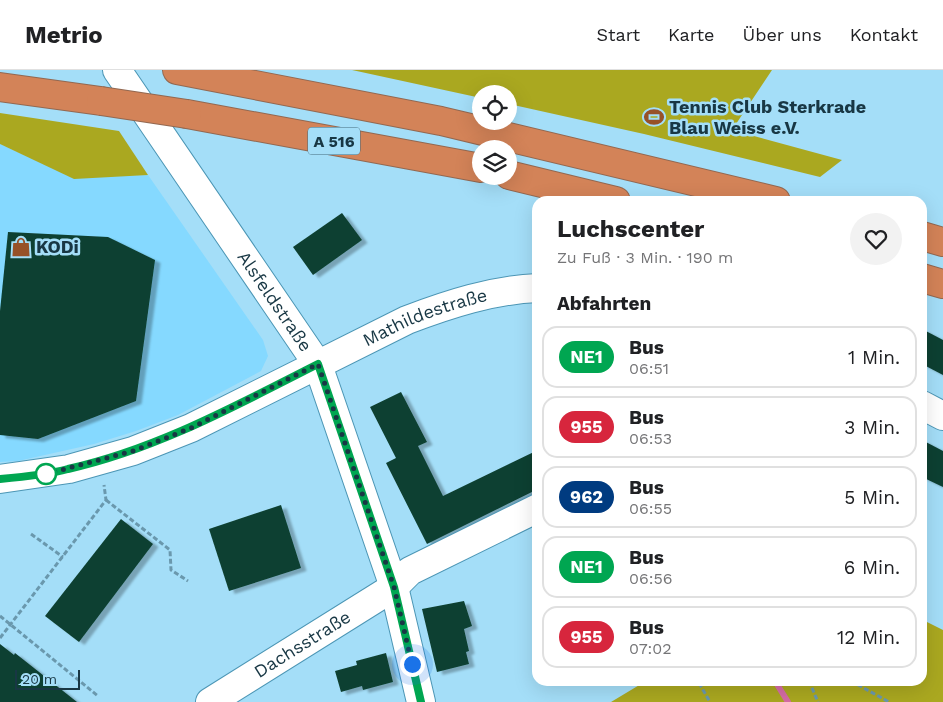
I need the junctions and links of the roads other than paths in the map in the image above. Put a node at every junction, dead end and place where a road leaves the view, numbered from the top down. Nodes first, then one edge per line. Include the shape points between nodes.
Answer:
1 (117, 70) edge
2 (177, 70) edge
3 (0, 87) edge
4 (472, 166) edge
5 (517, 177) edge
6 (595, 196) edge
7 (755, 196) edge
8 (927, 237) edge
9 (943, 242) edge
10 (927, 279) edge
11 (943, 284) edge
12 (532, 289) edge
13 (318, 364) junction
14 (927, 408) edge
15 (943, 416) edge
16 (0, 479) edge
17 (532, 511) edge
18 (394, 587) junction
19 (210, 702) edge
20 (421, 702) edge

1 - 13 street, Alsfeldstraße
2 - 7 highway, A 516 via 442,122
3 - 4 highway, A 516, bridge via 187,114
5 - 6 highway
8 - 9 highway
10 - 11 highway
12 - 13 street, Mathildestraße via 481,296 443,306
13 - 16 street, Mathildestraße via 191,428 133,451 46,474
13 - 18 street, Alsfeldstraße
14 - 15 street
17 - 18 street, Dachsstraße via 410,571
18 - 19 street, Dachsstraße
18 - 20 street, Alsfeldstraße

